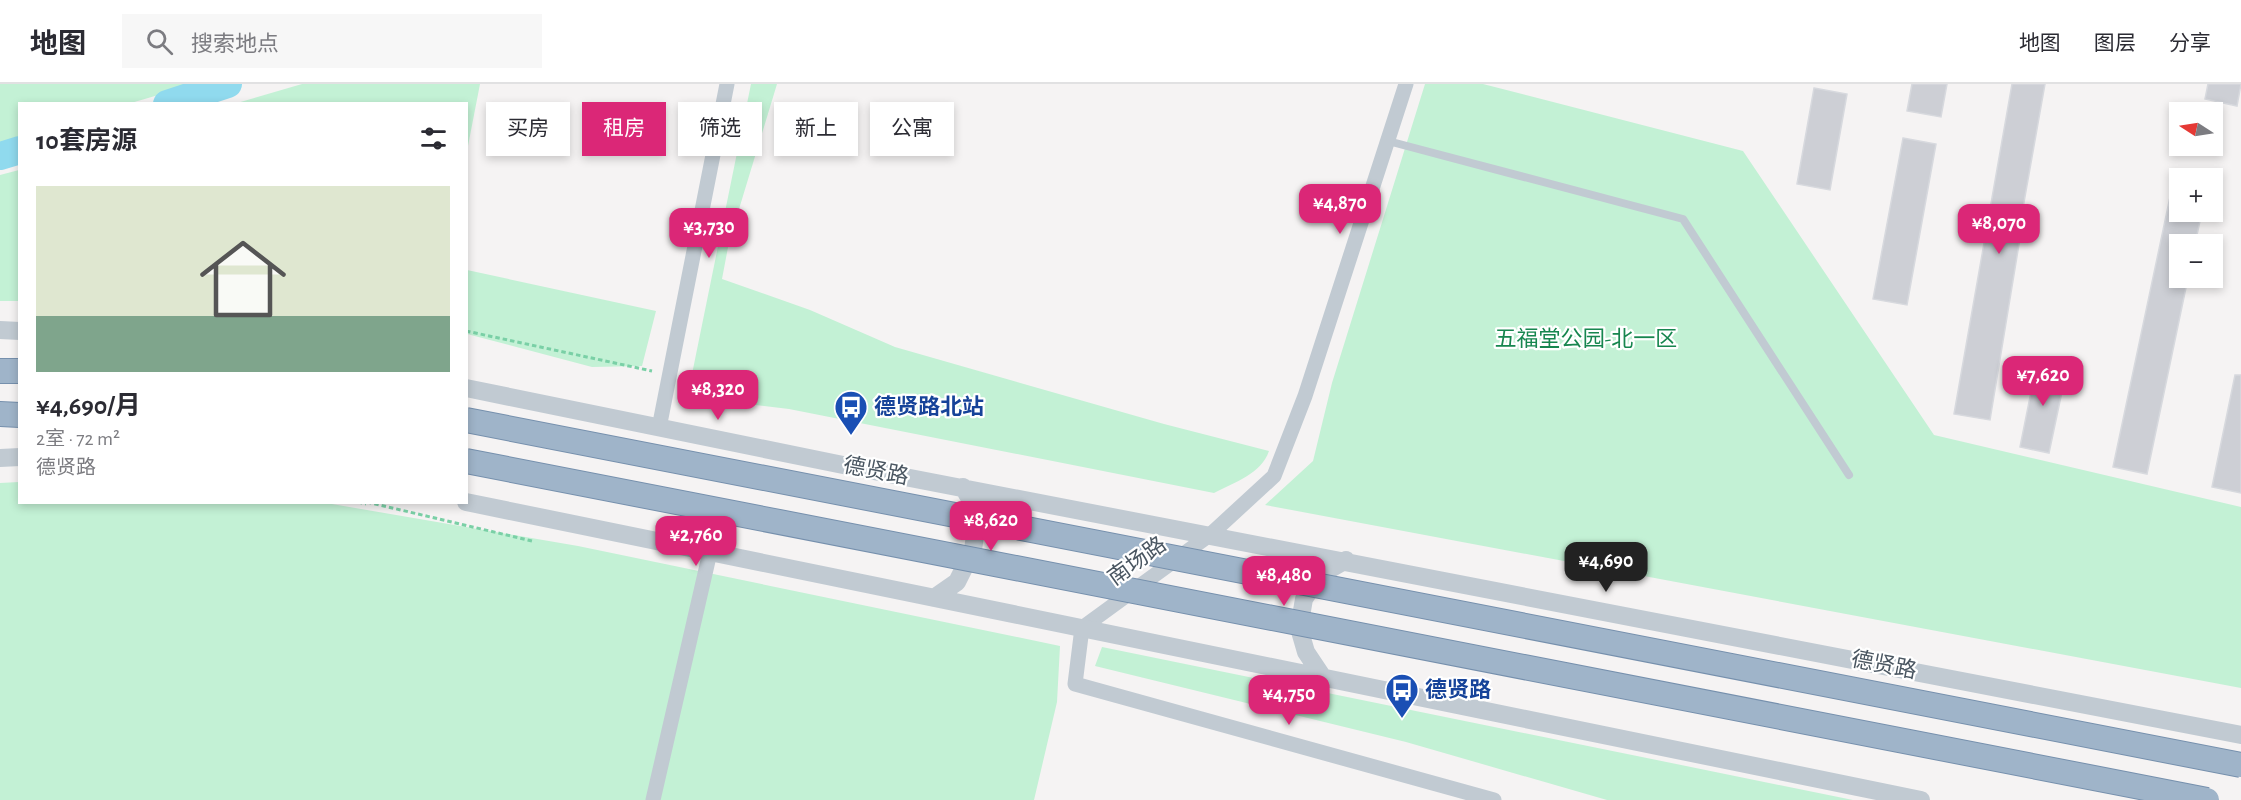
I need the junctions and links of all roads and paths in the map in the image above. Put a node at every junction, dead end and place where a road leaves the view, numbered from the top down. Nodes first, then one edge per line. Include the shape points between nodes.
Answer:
1 (727, 84) edge
2 (1407, 84) edge
3 (1388, 141) junction
4 (0, 330) edge
5 (18, 331) edge
6 (468, 331) edge
7 (0, 371) edge
8 (18, 371) edge
9 (652, 371) dead end
10 (468, 388) edge
11 (0, 414) edge
12 (18, 415) edge
13 (468, 420) edge
14 (659, 428) junction
15 (0, 458) edge
16 (18, 458) edge
17 (468, 461) edge
18 (1849, 475) dead end
19 (963, 487) junction
20 (468, 502) edge
21 (370, 504) edge
22 (1211, 534) junction
23 (532, 541) dead end
24 (710, 552) junction
25 (1346, 560) junction
26 (934, 598) junction
27 (1082, 628) junction
28 (1322, 676) junction
29 (2241, 735) edge
30 (2241, 765) edge
31 (653, 800) edge
32 (1494, 800) edge
33 (1921, 800) edge
34 (2208, 800) edge

1 - 14 street
2 - 3 street, 南场路
3 - 18 lane via 1683,219
3 - 22 street, 南场路 via 1305,396 1274,476
4 - 5 street
6 - 9 path
7 - 8 highway
10 - 14 street, 德贤路
11 - 12 highway
13 - 30 highway, 德贤路, bridge
14 - 19 street, 德贤路
15 - 16 street
17 - 34 highway, bridge
19 - 22 street, 德贤路
19 - 26 street via 978,513 973,550 957,582
20 - 24 street
21 - 23 path
22 - 25 street, 德贤路
22 - 27 street, 南场路
24 - 26 street
24 - 31 street
25 - 28 street via 1320,575 1304,599 1299,628 1306,652
25 - 29 street, 德贤路
26 - 27 street
27 - 28 street
27 - 32 street via 1075,684
28 - 33 street

